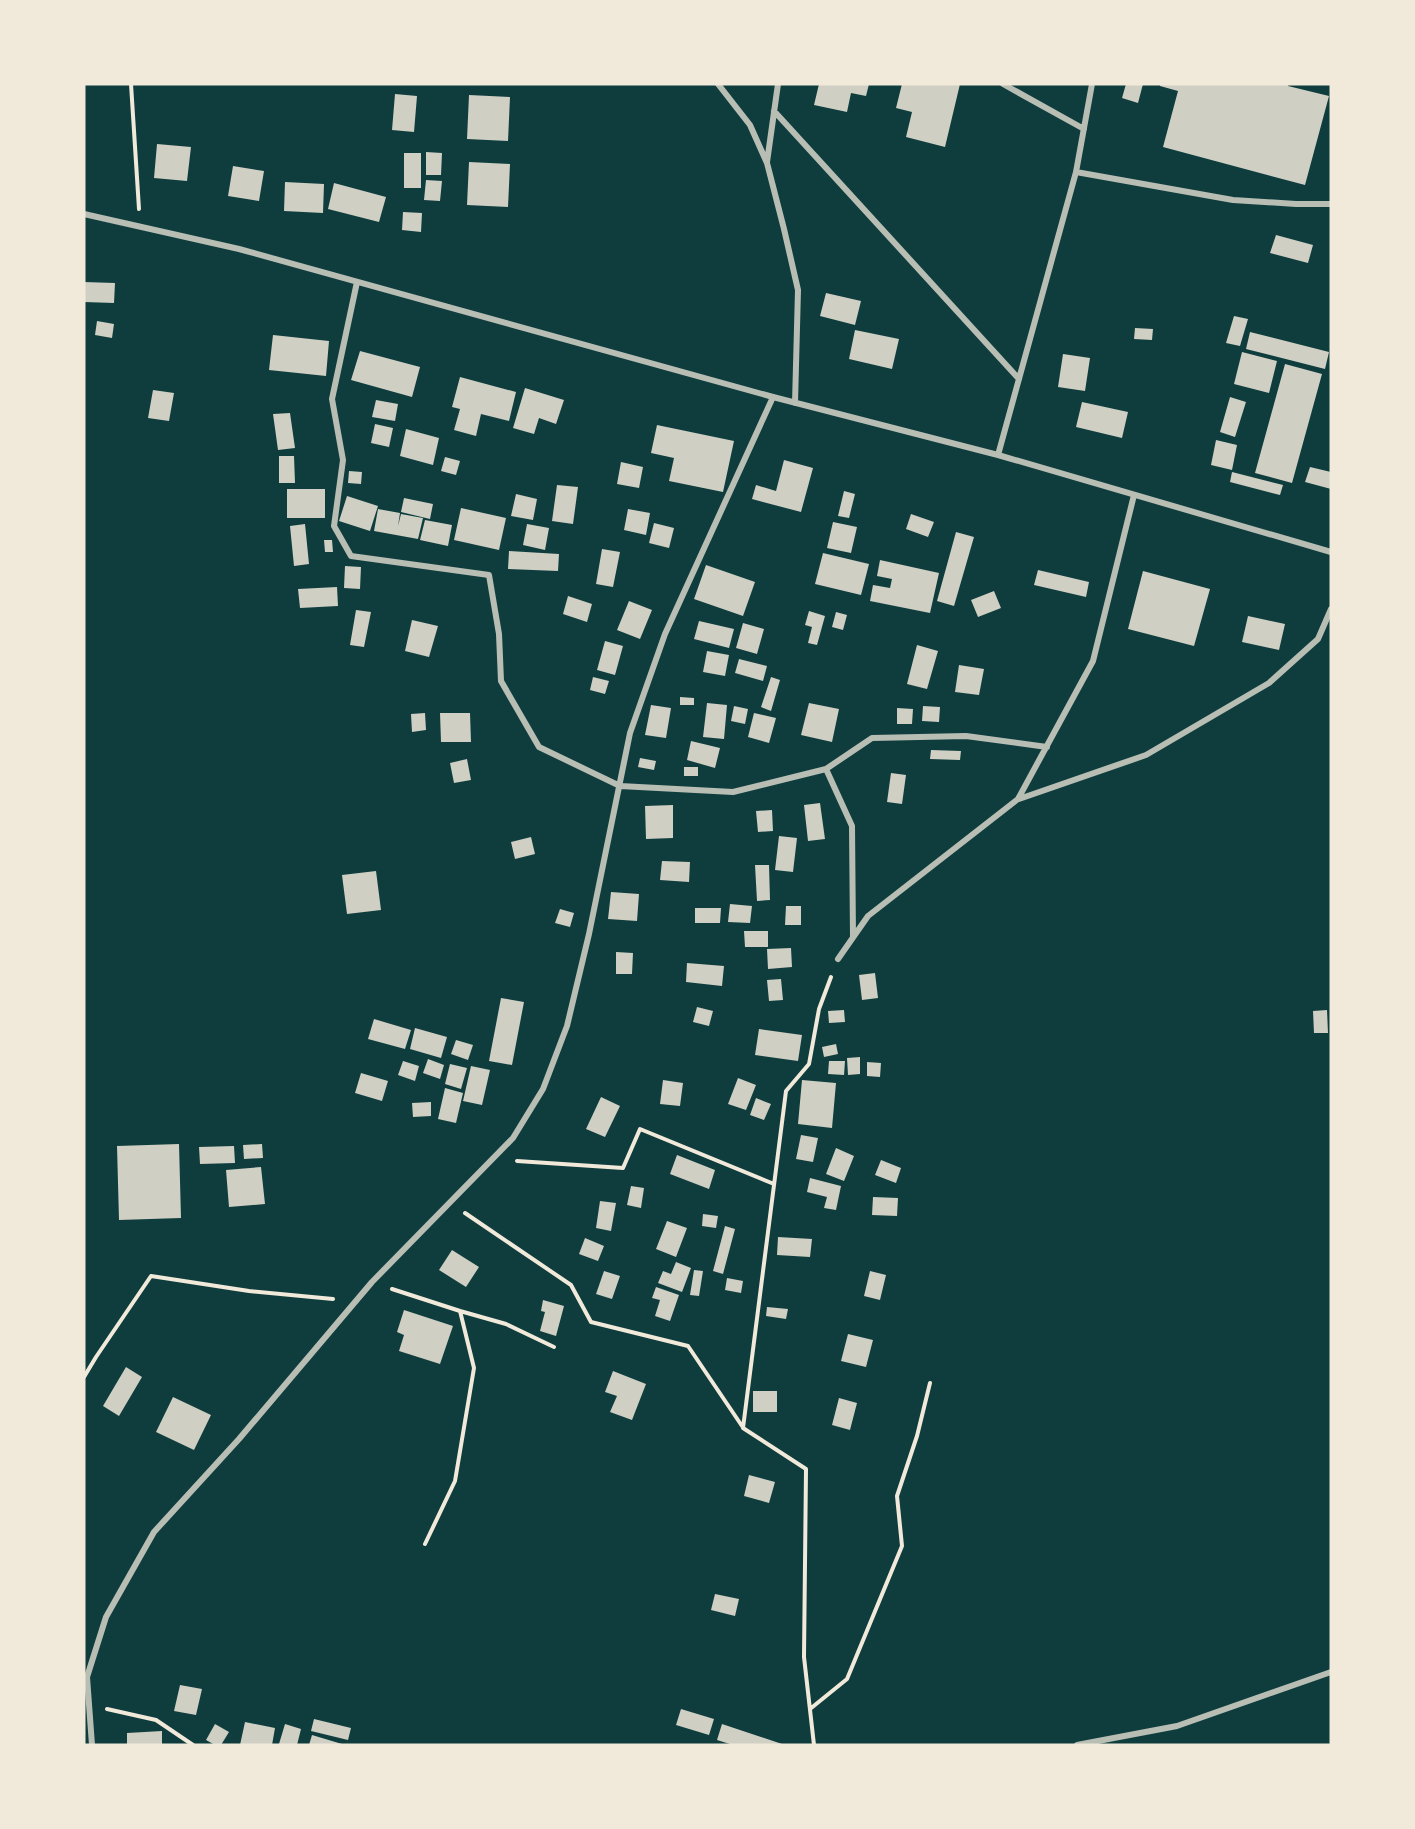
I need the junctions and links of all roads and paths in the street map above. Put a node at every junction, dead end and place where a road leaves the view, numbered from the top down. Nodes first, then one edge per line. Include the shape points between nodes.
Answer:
1 (131, 84) edge
2 (718, 84) edge
3 (778, 84) edge
4 (1003, 84) edge
5 (1092, 84) edge
6 (774, 111) junction
7 (1084, 129) junction
8 (767, 163) junction
9 (1076, 172) junction
10 (1331, 204) edge
11 (84, 214) edge
12 (140, 227) junction
13 (357, 282) junction
14 (1019, 379) junction
15 (773, 397) junction
16 (795, 403) junction
17 (998, 455) junction
18 (1134, 495) junction
19 (1331, 552) edge
20 (1331, 609) edge
21 (1047, 747) junction
22 (826, 769) junction
23 (620, 786) junction
24 (1018, 799) junction
25 (853, 938) junction
26 (838, 959) joint
27 (492, 1159) junction
28 (774, 1184) junction
29 (449, 1202) junction
30 (372, 1282) junction
31 (355, 1301) junction
32 (460, 1311) junction
33 (554, 1347) dead end
34 (84, 1377) edge
35 (930, 1383) dead end
36 (743, 1428) junction
37 (425, 1544) dead end
38 (1331, 1672) edge
39 (89, 1705) junction
40 (810, 1709) junction
41 (92, 1745) edge
42 (193, 1745) edge
43 (814, 1745) edge
44 (1077, 1745) edge

1 - 12 path
2 - 8 street via 750,125
3 - 6 street
4 - 7 street
5 - 7 street
6 - 8 street
6 - 14 street
7 - 9 street
8 - 16 street via 798,290
9 - 10 street via 1233,200
9 - 14 street
11 - 12 street
12 - 13 street
13 - 15 street
13 - 23 street via 332,399 343,460 334,526 351,556 489,575 501,681 539,747
14 - 17 street
15 - 16 street
15 - 23 street via 665,634 630,733
16 - 17 street
17 - 18 street
18 - 19 street
18 - 21 street via 1093,661
20 - 24 street via 1318,639 1269,683 1146,755
21 - 22 street via 966,736 872,738
21 - 24 street
22 - 23 street via 733,792
22 - 25 street via 852,826
23 - 27 street via 567,1026 543,1089 513,1138
24 - 25 street via 868,916
25 - 26 street
26 - 28 path via 819,1010 809,1064 786,1091
27 - 28 path via 623,1168 639,1129
27 - 29 street
28 - 36 path
29 - 30 street
29 - 36 path via 571,1285 591,1322 688,1346
30 - 31 street
30 - 32 path
31 - 34 path via 249,1291 152,1276
31 - 39 street via 239,1439 154,1532 106,1617 87,1677
32 - 33 path via 506,1324
32 - 37 path via 474,1368 455,1481
35 - 40 path via 897,1496 902,1546 847,1679
36 - 40 path via 806,1469 804,1657
38 - 44 street via 1177,1726
39 - 41 street
39 - 42 path via 156,1720
40 - 43 path

